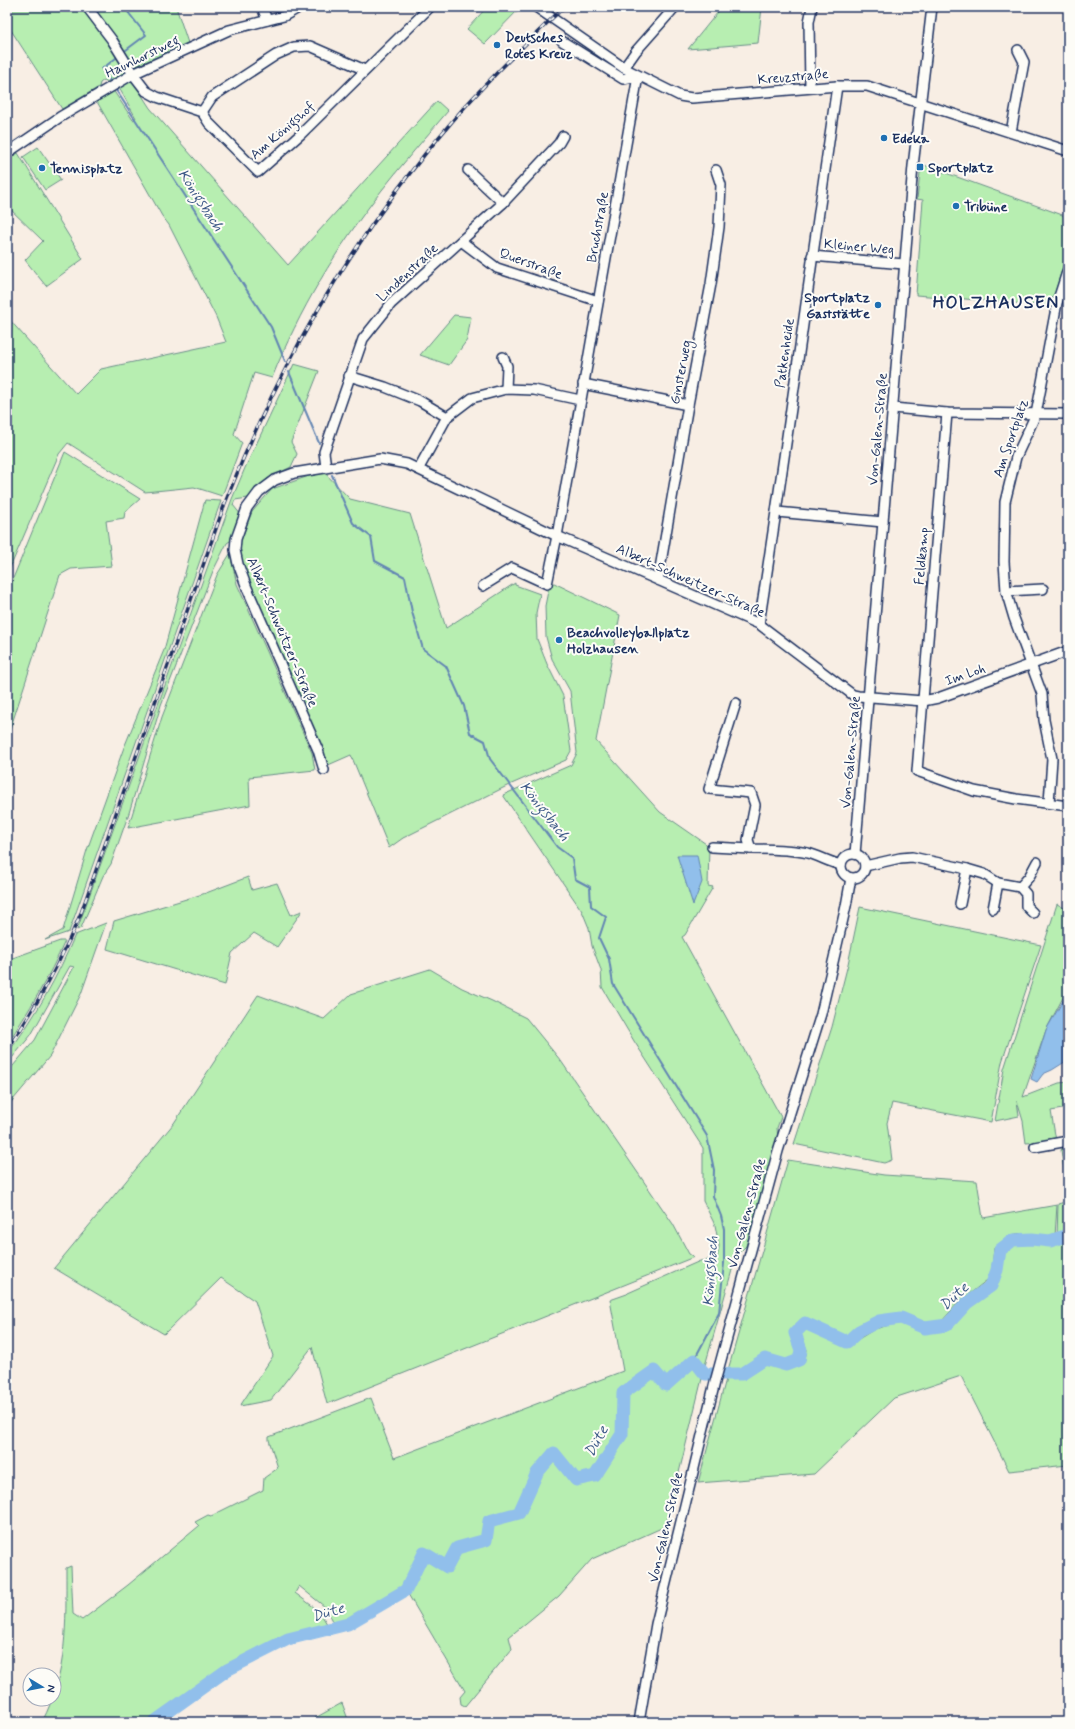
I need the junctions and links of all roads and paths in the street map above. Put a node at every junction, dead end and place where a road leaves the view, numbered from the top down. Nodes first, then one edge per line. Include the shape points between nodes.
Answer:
1 (87, 7) edge
2 (262, 7) edge
3 (300, 7) edge
4 (430, 7) edge
5 (536, 7) edge
6 (675, 7) edge
7 (812, 7) edge
8 (932, 7) edge
9 (267, 20) junction
10 (562, 42) dead end
11 (1018, 50) dead end
12 (624, 68) junction
13 (365, 70) junction
14 (133, 74) junction
15 (638, 76) junction
16 (837, 86) junction
17 (810, 88) junction
18 (920, 102) junction
19 (202, 112) junction
20 (1011, 132) junction
21 (563, 136) dead end
22 (1068, 151) edge
23 (7, 153) edge
24 (468, 170) dead end
25 (716, 170) dead end
26 (503, 203) junction
27 (461, 241) junction
28 (812, 256) junction
29 (904, 264) junction
30 (1068, 269) edge
31 (598, 301) junction
32 (503, 357) dead end
33 (349, 376) junction
34 (583, 384) junction
35 (506, 389) junction
36 (580, 400) junction
37 (688, 405) junction
38 (893, 408) junction
39 (947, 413) junction
40 (1036, 414) junction
41 (1068, 414) edge
42 (447, 417) junction
43 (326, 467) junction
44 (419, 468) junction
45 (777, 512) junction
46 (883, 522) junction
47 (557, 536) junction
48 (658, 580) junction
49 (483, 586) dead end
50 (1043, 589) dead end
51 (1006, 591) junction
52 (759, 624) junction
53 (1068, 651) edge
54 (1031, 666) junction
55 (868, 697) junction
56 (923, 701) junction
57 (736, 703) dead end
58 (324, 770) dead end
59 (1049, 803) junction
60 (1068, 806) edge
61 (712, 847) dead end
62 (751, 849) junction
63 (855, 854) junction
64 (1037, 862) dead end
65 (840, 865) junction
66 (865, 866) junction
67 (967, 869) junction
68 (851, 878) junction
69 (998, 883) junction
70 (1020, 887) junction
71 (960, 904) dead end
72 (992, 909) dead end
73 (1034, 913) dead end
74 (1068, 1141) edge
75 (1035, 1147) dead end
76 (639, 1722) edge

1 - 14 street
2 - 9 street
3 - 9 street, Haunhorstweg via 284,16
4 - 13 street, Am Königshof
5 - 12 street, Kreuzstraße
6 - 12 street
7 - 17 street
8 - 18 street, Von-Galen-Straße
9 - 14 street, Haunhorstweg via 229,30
10 - 15 street via 623,79
11 - 20 street via 1024,62
12 - 15 street, Kreuzstraße
13 - 19 street via 310,46 294,47 276,55 212,97
13 - 19 street, Am Königshof via 301,134 258,172 209,123
14 - 19 street via 146,91
14 - 23 street, Haunhorstweg via 60,117
15 - 17 street, Kreuzstraße via 680,96 692,98
15 - 31 street, Bruchstraße
16 - 17 street, Kreuzstraße
16 - 18 street, Kreuzstraße via 867,86
16 - 28 street, Patkenheide
18 - 20 street, Kreuzstraße
18 - 29 street, Von-Galen-Straße
20 - 22 street, Kreuzstraße
21 - 26 street, Lindenstraße
24 - 26 street
25 - 37 street, Ginsterweg via 721,185 719,227
26 - 27 street, Lindenstraße
27 - 31 street, Querstraße via 497,268
27 - 33 street, Lindenstraße via 391,304 363,339
28 - 29 street, Kleiner Weg
28 - 45 street, Patkenheide
29 - 38 street, Von-Galen-Straße
30 - 40 street, Am Sportplatz via 1057,302
31 - 34 street, Bruchstraße
32 - 35 street via 507,366
33 - 42 street via 420,401
33 - 43 street, Lindenstraße via 324,452
34 - 36 street, Bruchstraße
34 - 37 street
35 - 36 street via 534,390
35 - 42 street via 472,398
36 - 47 street, Bruchstraße
37 - 48 street, Ginsterweg
38 - 39 street
38 - 46 street, Von-Galen-Straße
39 - 40 street
39 - 56 street, Feldkamp
40 - 41 street
40 - 51 street, Am Sportplatz via 1016,457 1004,502
42 - 44 street
43 - 44 street, Albert-Schweitzer-Straße via 380,459
43 - 58 street, Albert-Schweitzer-Straße via 294,473 275,480 259,492 246,508 235,550 247,588 318,750
44 - 47 street, Albert-Schweitzer-Straße
45 - 46 street
45 - 52 street, Patkenheide
46 - 55 street, Von-Galen-Straße
47 - 48 street, Albert-Schweitzer-Straße
47 - 49 street via 547,584 512,568
48 - 52 street, Albert-Schweitzer-Straße
50 - 51 street
51 - 54 street, Am Sportplatz
52 - 55 street, Albert-Schweitzer-Straße via 853,695
53 - 54 street, Im Loh
54 - 56 street, Im Loh
54 - 59 street, Am Sportplatz via 1042,694 1052,759
55 - 56 street, Im Loh
55 - 63 street, Von-Galen-Straße
56 - 59 street, Feldkamp via 917,771 974,790 1016,800
57 - 62 street via 709,789 751,793 755,805 748,840
59 - 60 street
61 - 62 street
62 - 65 street via 802,852
63 - 65 street via 848,854
63 - 66 street via 860,856
64 - 70 street via 1030,877
65 - 68 street via 845,875
66 - 67 street via 912,857
66 - 68 street via 859,876
67 - 69 street via 984,874
67 - 71 street
68 - 76 street, Von-Galen-Straße via 821,1014 778,1151 718,1367 658,1617
69 - 70 street
69 - 72 street
70 - 73 street via 1026,894 1026,906
74 - 75 street

